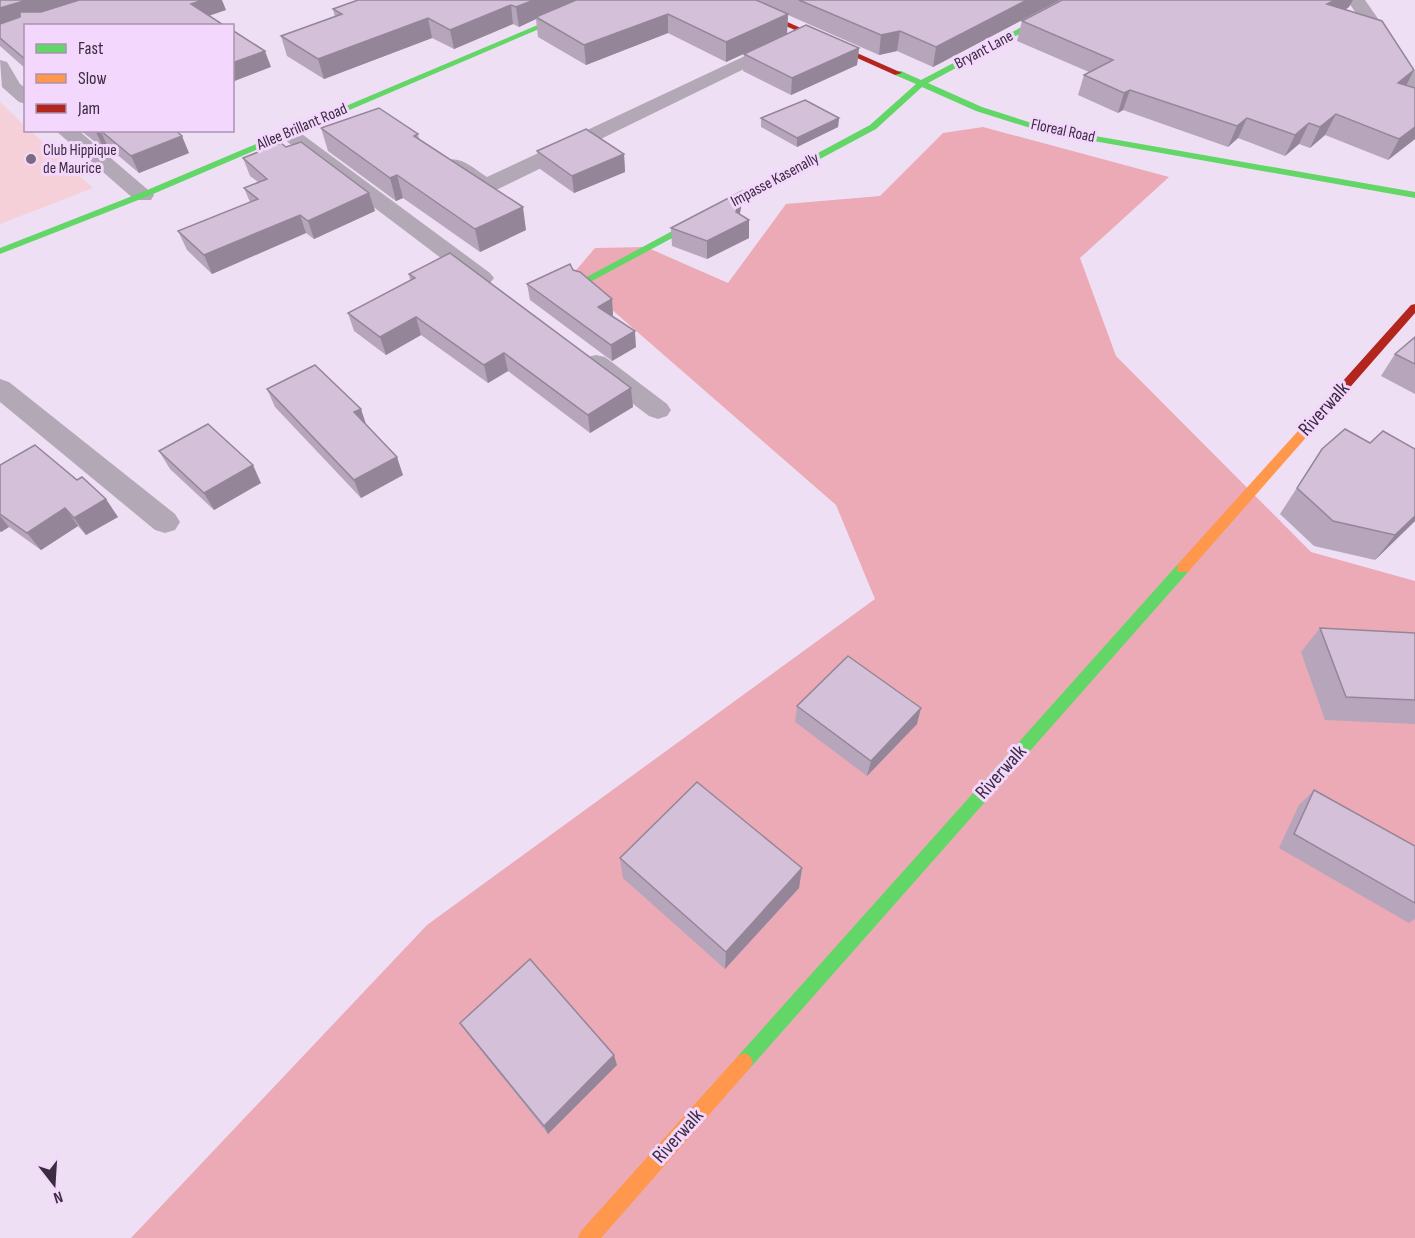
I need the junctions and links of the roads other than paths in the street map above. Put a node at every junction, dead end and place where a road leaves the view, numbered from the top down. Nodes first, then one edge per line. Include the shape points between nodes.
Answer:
1 (603, 0) edge
2 (732, 0) edge
3 (1079, 0) edge
4 (1356, 0) edge
5 (806, 32) junction
6 (0, 66) edge
7 (922, 83) junction
8 (1415, 86) edge
9 (24, 96) edge
10 (359, 103) junction
11 (378, 116) edge
12 (67, 132) edge
13 (288, 133) junction
14 (437, 154) edge
15 (143, 195) junction
16 (1415, 195) edge
17 (0, 251) edge
18 (586, 280) edge
19 (497, 289) edge
20 (1415, 307) edge
21 (582, 353) edge
22 (0, 388) edge
23 (658, 410) dead end
24 (165, 522) dead end
25 (588, 1238) edge

1 - 10 street, Allee Brillant Road
2 - 5 street, Floreal Road
3 - 7 street, Bryant Lane
4 - 8 street
5 - 7 street, Floreal Road
5 - 14 street via 486,186
6 - 9 street via 12,87
7 - 16 street, Floreal Road via 979,109 1043,129
7 - 18 street, Impasse Kasenally via 873,127
10 - 11 street
10 - 13 street, Allee Brillant Road
12 - 15 street
13 - 15 street, Allee Brillant Road
13 - 19 street
15 - 17 street, Allee Brillant Road
20 - 25 street, Riverwalk
21 - 23 street
22 - 24 street

